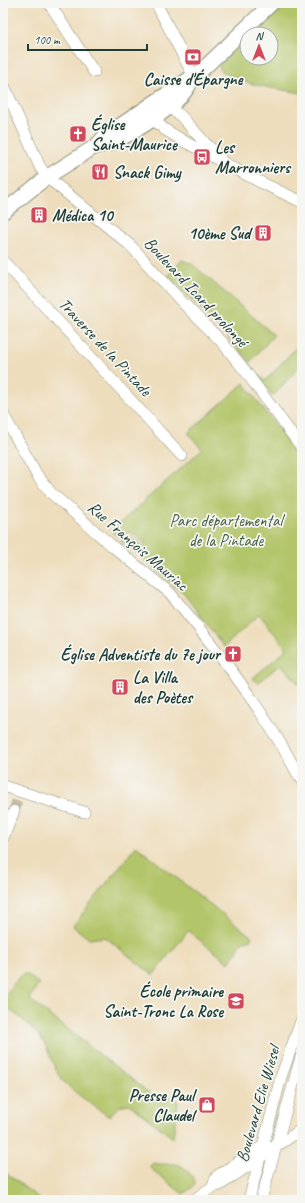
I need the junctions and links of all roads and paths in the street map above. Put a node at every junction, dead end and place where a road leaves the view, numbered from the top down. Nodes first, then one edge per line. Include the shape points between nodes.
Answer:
1 (49, 3) edge
2 (156, 3) edge
3 (272, 3) edge
4 (94, 72) dead end
5 (191, 81) junction
6 (3, 83) edge
7 (160, 104) junction
8 (181, 116) junction
9 (153, 119) junction
10 (193, 130) junction
11 (184, 141) junction
12 (96, 146) junction
13 (228, 164) junction
14 (47, 177) junction
15 (302, 202) edge
16 (3, 212) edge
17 (3, 261) edge
18 (3, 414) edge
19 (302, 448) edge
20 (182, 456) dead end
21 (280, 742) junction
22 (302, 770) edge
23 (302, 781) edge
24 (3, 786) edge
25 (17, 801) junction
26 (84, 812) dead end
27 (5, 828) edge
28 (3, 838) edge
29 (302, 1018) edge
30 (302, 1053) edge
31 (302, 1121) edge
32 (302, 1129) edge
33 (277, 1142) junction
34 (263, 1146) junction
35 (260, 1159) junction
36 (212, 1187) junction
37 (194, 1200) edge
38 (249, 1200) edge
39 (261, 1200) edge

1 - 4 street
2 - 5 street
3 - 5 main road
5 - 7 main road
5 - 8 street
6 - 14 street, Boulevard Icard prolongé via 40,167
7 - 8 street
7 - 9 main road
7 - 12 main road via 106,135
8 - 10 street
9 - 11 street
9 - 12 main road via 110,143
10 - 11 street
10 - 13 street
11 - 13 street
12 - 14 main road
13 - 15 street via 258,182
14 - 16 main road
14 - 19 street, Boulevard Icard prolongé via 130,246 222,342
17 - 20 street, Traverse de la Pintade
18 - 21 street, Rue François Mauriac via 37,476 51,493 170,593 220,656
21 - 22 street, Rue François Mauriac via 289,750
21 - 23 street, Rue François Mauriac
24 - 25 street
25 - 26 street
25 - 27 street
27 - 28 street
29 - 34 street, Boulevard Elie Wiesel via 281,1077
30 - 33 street, Boulevard Elie Wiesel
31 - 33 street
32 - 33 street
33 - 34 street
33 - 35 street
33 - 39 street, Boulevard Elie Wiesel
34 - 35 street, Boulevard Elie Wiesel
34 - 36 street via 217,1176
35 - 36 street via 220,1185
35 - 38 street, Boulevard Elie Wiesel
36 - 37 street

